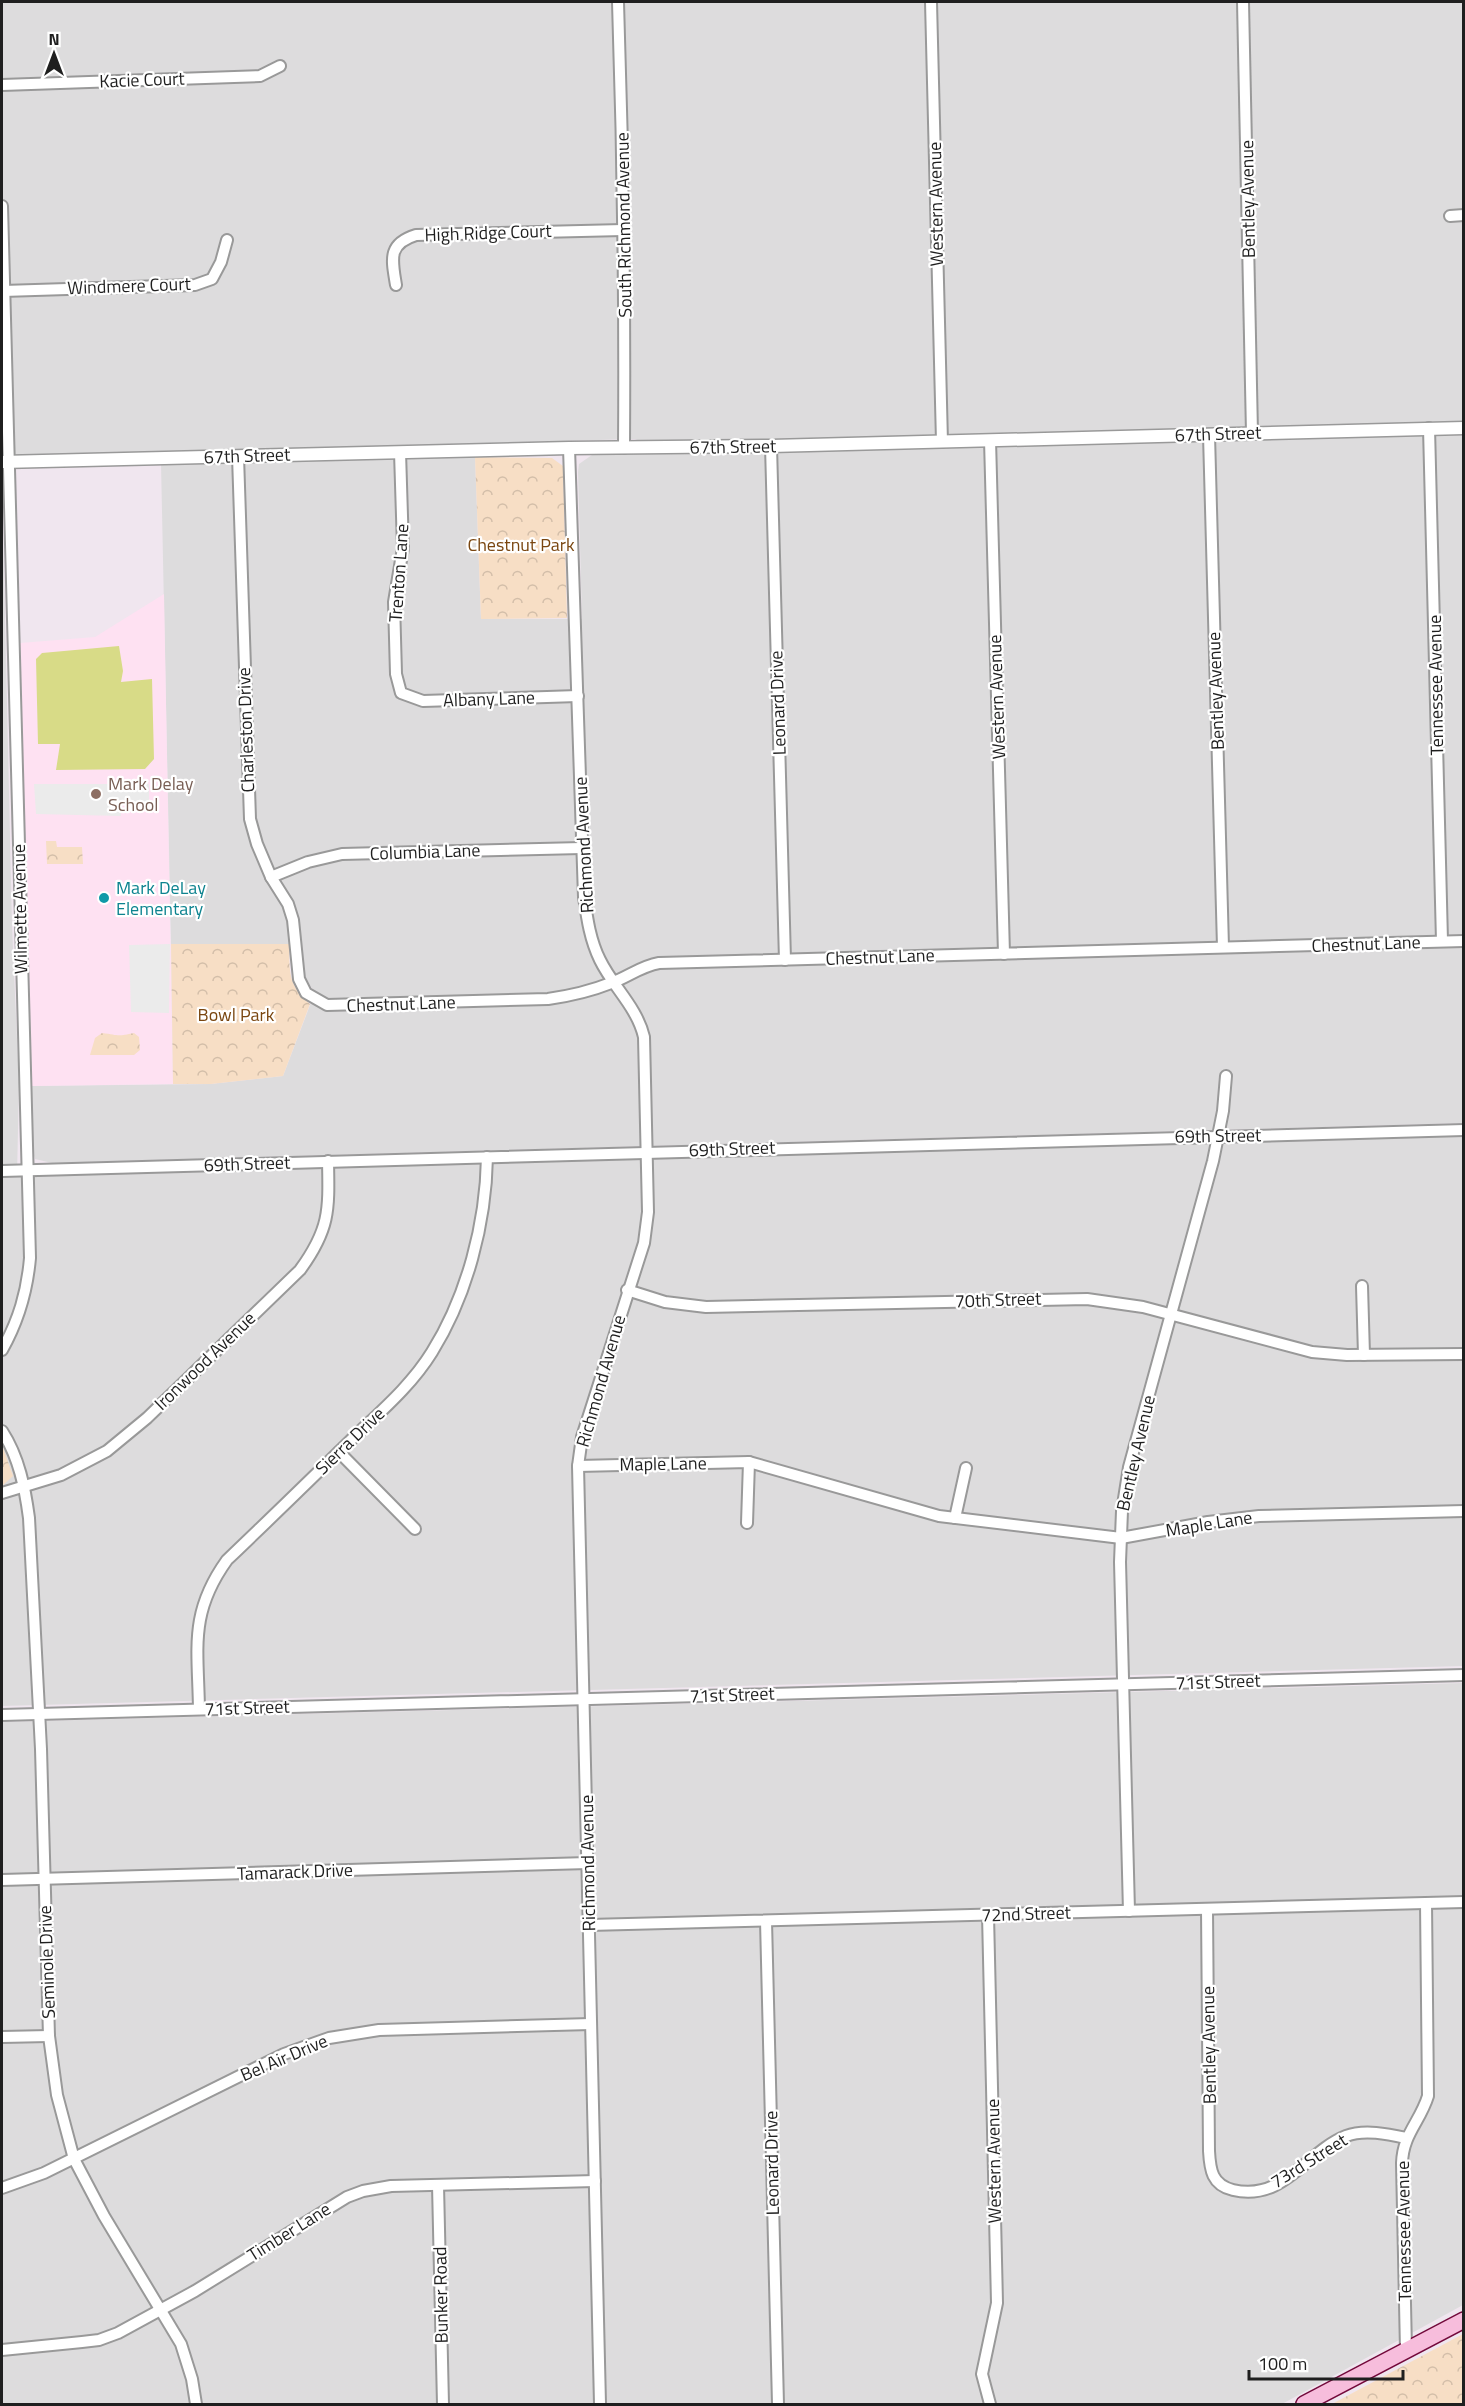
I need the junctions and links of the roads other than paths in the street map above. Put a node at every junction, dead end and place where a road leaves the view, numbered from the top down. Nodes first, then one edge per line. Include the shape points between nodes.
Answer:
1 (618, 2) edge
2 (931, 2) edge
3 (1243, 2) edge
4 (280, 66) dead end
5 (2, 85) edge
6 (2, 206) edge
7 (1464, 215) edge
8 (1450, 216) dead end
9 (623, 230) junction
10 (227, 240) dead end
11 (396, 285) dead end
12 (3, 291) junction
13 (1429, 428) junction
14 (1464, 428) edge
15 (1252, 433) junction
16 (1209, 435) junction
17 (990, 440) junction
18 (942, 442) junction
19 (771, 446) junction
20 (569, 448) junction
21 (624, 448) junction
22 (400, 452) junction
23 (238, 456) junction
24 (4, 462) edge
25 (402, 693) joint
26 (578, 696) junction
27 (582, 848) junction
28 (272, 878) junction
29 (1464, 941) edge
30 (1442, 942) junction
31 (1223, 948) junction
32 (1004, 954) junction
33 (785, 960) junction
34 (613, 983) junction
35 (306, 993) joint
36 (1226, 1076) dead end
37 (1464, 1130) edge
38 (1218, 1137) junction
39 (647, 1152) junction
40 (487, 1157) junction
41 (328, 1161) junction
42 (28, 1170) junction
43 (2, 1171) edge
44 (1362, 1286) dead end
45 (627, 1290) junction
46 (1171, 1315) junction
47 (2, 1350) edge
48 (1464, 1354) edge
49 (1364, 1355) junction
50 (2, 1431) edge
51 (339, 1452) junction
52 (748, 1462) junction
53 (578, 1466) junction
54 (966, 1468) dead end
55 (24, 1486) junction
56 (2, 1493) edge
57 (1464, 1511) edge
58 (955, 1518) junction
59 (747, 1523) dead end
60 (415, 1529) dead end
61 (1121, 1538) junction
62 (1464, 1675) edge
63 (1123, 1684) junction
64 (585, 1699) junction
65 (199, 1709) junction
66 (40, 1714) junction
67 (2, 1715) edge
68 (588, 1863) junction
69 (45, 1879) junction
70 (2, 1880) edge
71 (1464, 1902) edge
72 (1426, 1903) junction
73 (1207, 1909) junction
74 (1129, 1911) junction
75 (988, 1915) junction
76 (766, 1921) junction
77 (589, 1926) junction
78 (591, 2024) junction
79 (49, 2036) junction
80 (2, 2037) edge
81 (1406, 2138) junction
82 (74, 2159) junction
83 (595, 2181) junction
84 (1215, 2181) joint
85 (438, 2185) junction
86 (2, 2188) edge
87 (162, 2310) junction
88 (1464, 2320) edge
89 (2, 2350) edge
90 (1406, 2350) junction
91 (196, 2404) edge
92 (443, 2404) edge
93 (600, 2404) edge
94 (777, 2404) edge
95 (990, 2404) edge
96 (1304, 2404) edge

1 - 9 street, South Richmond Avenue
2 - 18 street, Western Avenue
3 - 15 street, Bentley Avenue
4 - 5 street, Kacie Court via 260,76
6 - 12 street, Wilmette Avenue
7 - 8 street
9 - 11 street, High Ridge Court via 416,235 403,239 394,249
9 - 21 street, South Richmond Avenue
10 - 12 street, Windmere Court via 212,279 195,285
12 - 24 street, Wilmette Avenue
13 - 14 street, 67th Street
13 - 15 street, 67th Street
13 - 30 street, Tennessee Avenue
15 - 16 street, 67th Street
16 - 17 street, 67th Street
16 - 31 street, Bentley Avenue
17 - 18 street, 67th Street
17 - 32 street, Western Avenue
18 - 19 street, 67th Street
19 - 21 street, 67th Street
19 - 33 street, Leonard Drive
20 - 21 street, 67th Street
20 - 22 street, 67th Street
20 - 26 street, Richmond Avenue
22 - 23 street, 67th Street
22 - 25 street, Trenton Lane via 403,548 394,602 396,674
23 - 24 street, 67th Street
23 - 28 street, Charleston Drive via 249,804 253,832
24 - 42 street, Wilmette Avenue
25 - 26 street, Albany Lane via 423,700
26 - 27 street, Richmond Avenue
27 - 28 street, Columbia Lane via 342,854 308,862
27 - 34 street, Richmond Avenue via 587,919 599,959
28 - 35 street, Charleston Drive via 293,920 297,972
29 - 30 street, Chestnut Lane
30 - 31 street, Chestnut Lane
31 - 32 street, Chestnut Lane
32 - 33 street, Chestnut Lane
33 - 34 street, Chestnut Lane via 653,964
34 - 35 street, Chestnut Lane via 577,994 535,1000 334,1006
34 - 39 street, Richmond Avenue via 635,1011 644,1037
36 - 38 street, Bentley Avenue
37 - 38 street, 69th Street
38 - 39 street, 69th Street
38 - 46 street, Bentley Avenue
39 - 40 street, 69th Street
39 - 45 street, Richmond Avenue via 646,1233
40 - 41 street, 69th Street
40 - 51 street, Sierra Drive via 481,1226 448,1324 415,1376
41 - 42 street, 69th Street
41 - 55 street, Ironwood Avenue via 326,1224 300,1270 123,1440 80,1467
42 - 43 street, 69th Street
42 - 47 street, Wilmette Avenue via 29,1275 17,1320
44 - 49 street
45 - 46 street, 70th Street via 700,1307 1068,1298 1119,1303
45 - 53 street, Richmond Avenue via 582,1437
46 - 49 street, 70th Street via 1302,1350
46 - 61 street, Bentley Avenue via 1129,1467
48 - 49 street, 70th Street
50 - 55 street, Seminole Drive via 13,1450
51 - 60 street
51 - 65 street, Sierra Drive via 227,1560 208,1590 198,1624
52 - 53 street, Maple Lane
52 - 58 street, Maple Lane
52 - 59 street
53 - 64 street, Richmond Avenue
54 - 58 street
55 - 56 street, Ironwood Avenue
55 - 66 street, Seminole Drive
57 - 61 street, Maple Lane via 1259,1516
58 - 61 street, Maple Lane
61 - 63 street, Bentley Avenue
62 - 63 street, 71st Street
63 - 64 street, 71st Street
63 - 74 street, Bentley Avenue
64 - 65 street, 71st Street
64 - 68 street, Richmond Avenue
65 - 66 street, 71st Street
66 - 67 street, 71st Street
66 - 69 street, Seminole Drive
68 - 69 street, Tamarack Drive
68 - 77 street, Richmond Avenue
69 - 70 street, Tamarack Drive
69 - 79 street, Seminole Drive
71 - 72 street, 72nd Street
72 - 73 street, 72nd Street
72 - 81 street, Tennessee Avenue via 1428,2096 1424,2111
73 - 74 street, 72nd Street
73 - 84 street, Bentley Avenue via 1209,2151
74 - 75 street, 72nd Street
75 - 76 street, 72nd Street
75 - 95 street, Western Avenue via 998,2303 982,2374
76 - 77 street, 72nd Street
76 - 94 street, Leonard Drive
77 - 78 street, Richmond Avenue
78 - 82 street, Bel Air Drive via 379,2030 329,2038 284,2054
78 - 83 street, Richmond Avenue
79 - 80 street
79 - 82 street, Seminole Drive via 57,2095
81 - 84 street, 73rd Street via 1374,2133 1347,2135 1288,2179 1261,2190 1237,2191
81 - 90 street, Tennessee Avenue via 1402,2163
82 - 86 street, Bel Air Drive
82 - 87 street, Seminole Drive
83 - 85 street, Timber Lane
83 - 93 street, Richmond Avenue
85 - 87 street, Timber Lane via 378,2188 347,2197
85 - 92 street, Bunker Road
87 - 89 street, Timber Lane via 99,2340
87 - 91 street, Seminole Drive via 189,2364
88 - 90 main road
90 - 96 main road

